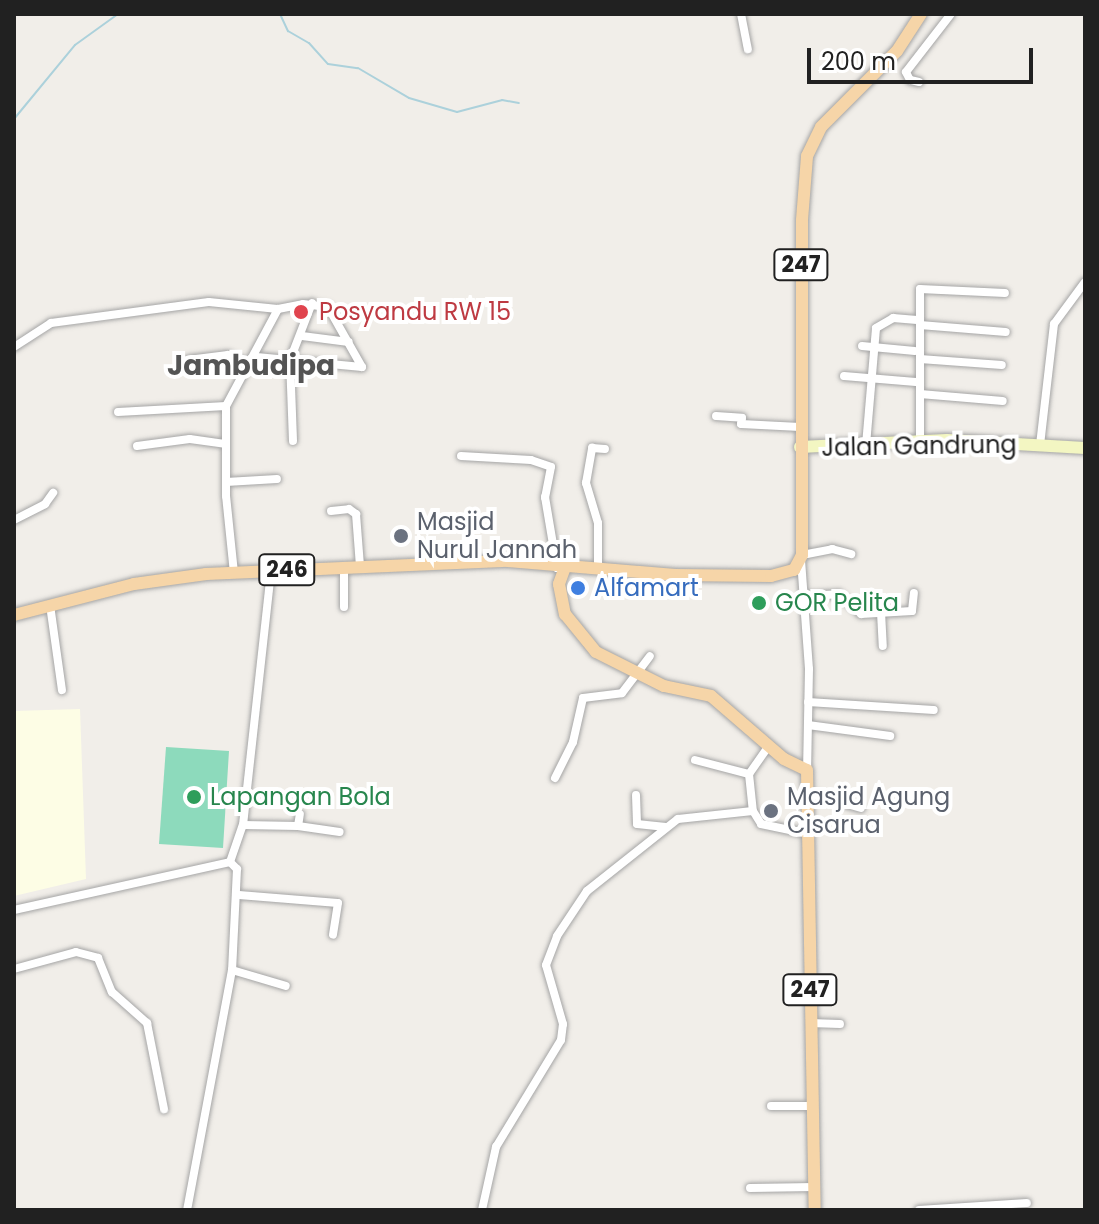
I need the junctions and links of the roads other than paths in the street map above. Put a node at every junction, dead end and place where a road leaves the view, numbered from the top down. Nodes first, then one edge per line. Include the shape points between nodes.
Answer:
1 (741, 14) edge
2 (910, 14) edge
3 (921, 14) edge
4 (951, 14) edge
5 (911, 32) junction
6 (748, 49) dead end
7 (919, 82) dead end
8 (1085, 282) edge
9 (1005, 293) dead end
10 (312, 303) junction
11 (278, 309) junction
12 (918, 322) junction
13 (1006, 332) dead end
14 (302, 336) junction
15 (349, 342) junction
16 (862, 346) dead end
17 (14, 347) edge
18 (875, 347) junction
19 (918, 355) junction
20 (188, 360) dead end
21 (290, 360) junction
22 (254, 361) junction
23 (1002, 365) dead end
24 (844, 376) dead end
25 (872, 378) junction
26 (916, 382) dead end
27 (920, 394) junction
28 (1003, 401) dead end
29 (226, 406) junction
30 (118, 412) dead end
31 (716, 416) dead end
32 (800, 427) junction
33 (293, 441) dead end
34 (920, 443) junction
35 (225, 444) junction
36 (866, 445) junction
37 (1040, 445) junction
38 (137, 446) dead end
39 (800, 447) junction
40 (1085, 448) edge
41 (605, 449) dead end
42 (461, 456) dead end
43 (277, 479) dead end
44 (226, 482) junction
45 (53, 493) dead end
46 (331, 511) dead end
47 (14, 520) edge
48 (851, 554) dead end
49 (801, 557) junction
50 (360, 566) junction
51 (344, 567) junction
52 (598, 567) junction
53 (561, 569) junction
54 (271, 572) junction
55 (234, 573) junction
56 (914, 593) dead end
57 (804, 596) junction
58 (50, 605) junction
59 (344, 607) dead end
60 (881, 612) junction
61 (14, 615) edge
62 (883, 646) dead end
63 (650, 656) dead end
64 (636, 670) junction
65 (62, 690) dead end
66 (808, 702) junction
67 (934, 710) dead end
68 (808, 725) junction
69 (890, 736) dead end
70 (768, 747) junction
71 (695, 760) dead end
72 (807, 770) junction
73 (749, 774) junction
74 (555, 778) dead end
75 (808, 793) junction
76 (636, 795) dead end
77 (861, 808) dead end
78 (753, 811) junction
79 (300, 814) dead end
80 (243, 825) junction
81 (298, 826) junction
82 (667, 827) junction
83 (340, 832) dead end
84 (809, 834) junction
85 (230, 862) junction
86 (239, 895) junction
87 (14, 910) edge
88 (333, 935) dead end
89 (14, 969) edge
90 (232, 970) junction
91 (286, 986) dead end
92 (810, 1023) junction
93 (840, 1024) dead end
94 (771, 1106) dead end
95 (812, 1106) junction
96 (164, 1109) dead end
97 (814, 1187) junction
98 (750, 1188) dead end
99 (1027, 1203) dead end
100 (187, 1210) edge
101 (482, 1210) edge
102 (815, 1210) edge
103 (919, 1210) edge

1 - 6 street
2 - 5 street
3 - 5 main road, 247
4 - 7 street via 906,72
5 - 32 main road, 247 via 829,117 807,156
8 - 37 street via 1054,324
9 - 12 street via 920,289
10 - 11 street
10 - 14 street
10 - 15 street via 333,311
11 - 17 street via 209,302 51,323
11 - 22 street
12 - 13 street
12 - 18 street via 882,320
12 - 19 street
14 - 15 street
14 - 21 street
15 - 21 street via 361,368
16 - 18 street
18 - 19 street
18 - 25 street
19 - 23 street
19 - 27 street
20 - 22 street via 228,355
21 - 22 street
21 - 33 street
22 - 29 street
24 - 25 street
25 - 26 street
25 - 36 street
27 - 28 street
27 - 34 street
29 - 30 street
29 - 35 street
31 - 32 street via 742,418 741,424
32 - 39 main road, 247
34 - 36 street, Jalan Gandrung
34 - 37 street, Jalan Gandrung
35 - 38 street via 190,439
35 - 44 street
36 - 39 street, Jalan Gandrung
37 - 40 street, Jalan Gandrung
39 - 49 main road, 247
41 - 52 street via 592,448 586,483 598,523
42 - 53 street via 531,460 551,467 545,497
43 - 44 street
44 - 55 street
45 - 47 street via 45,504
46 - 50 street via 349,509 356,514
48 - 49 street via 832,549
49 - 52 main road via 794,570 778,576 675,575
49 - 57 street
50 - 51 main road, 246
50 - 53 main road, 246 via 508,561
51 - 54 main road, 246
51 - 59 street
52 - 53 main road
53 - 64 main road via 560,595 572,627 596,652
54 - 55 main road, 246
54 - 80 street
55 - 58 main road, 246 via 167,578
56 - 60 street via 912,611
57 - 60 street via 839,594 859,613
57 - 66 street
58 - 61 main road, 246
58 - 65 street
60 - 62 street
63 - 64 street
64 - 70 main road via 711,696
64 - 74 street via 622,693 583,698 573,742
66 - 67 street
66 - 68 street
68 - 69 street
68 - 72 street
70 - 72 main road
70 - 73 street
71 - 73 street
72 - 75 main road, 247
73 - 78 street
75 - 77 street
75 - 84 main road, 247
76 - 82 street via 637,824
78 - 82 street via 683,817
78 - 84 street via 761,824
79 - 81 street
80 - 81 street
80 - 85 street
81 - 83 street
82 - 101 street via 587,891 557,936 546,965 563,1024 561,1040 496,1147
84 - 92 main road, 247
85 - 86 street via 238,873
85 - 87 street
86 - 88 street via 338,903
86 - 90 street
89 - 96 street via 76,952 98,958 112,992 147,1023
90 - 91 street
90 - 100 street
92 - 93 street
92 - 95 main road, 247
94 - 95 street
95 - 97 main road, 247
97 - 98 street
97 - 102 main road, 247
99 - 103 street

